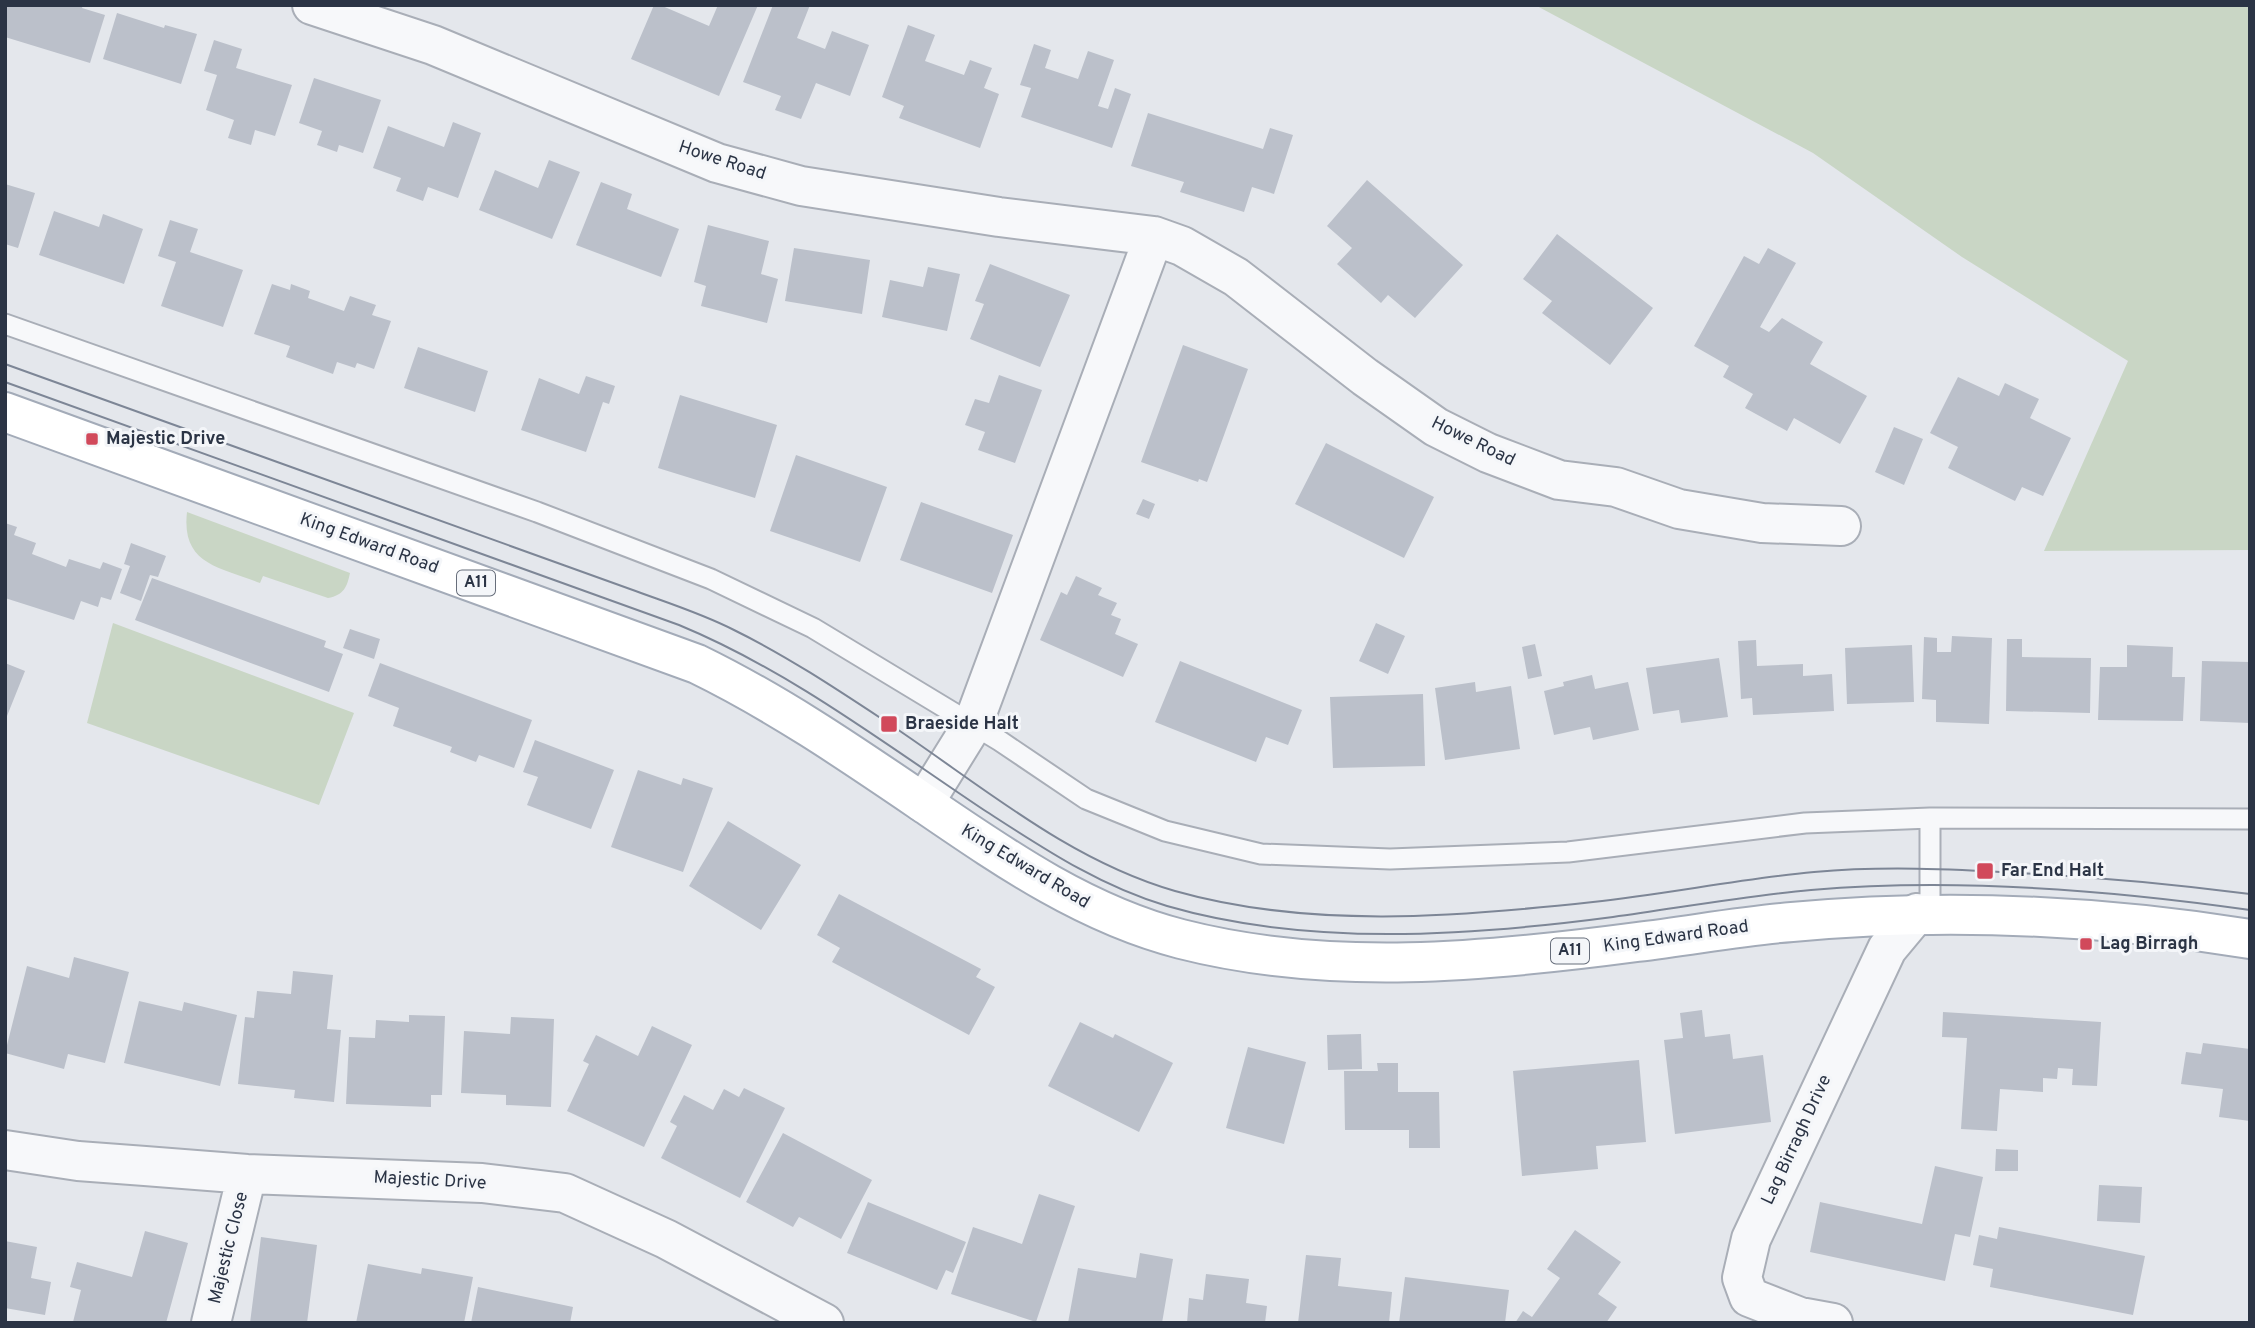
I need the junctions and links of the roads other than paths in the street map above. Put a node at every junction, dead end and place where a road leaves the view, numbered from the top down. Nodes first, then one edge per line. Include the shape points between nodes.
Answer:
1 (312, 5) edge
2 (1154, 236) junction
3 (5, 324) edge
4 (6, 413) edge
5 (1841, 526) dead end
6 (973, 724) junction
7 (924, 803) junction
8 (1930, 818) junction
9 (2250, 819) edge
10 (1917, 914) junction
11 (2250, 939) edge
12 (5, 1150) edge
13 (247, 1174) junction
14 (211, 1323) edge
15 (824, 1323) edge
16 (1833, 1323) edge

1 - 2 street, Howe Road via 433,45 716,163 801,186
2 - 5 street, Howe Road via 1182,246 1236,277 1436,427 1488,453 1559,480 1616,487 1679,509 1762,523
2 - 6 street
3 - 6 lane via 711,579 813,628
4 - 7 main road, King Edward Road / A11 via 697,664 772,704
6 - 7 street
6 - 8 lane via 1086,799 1165,831 1261,854 1390,859 1568,852 1805,823
7 - 10 main road, King Edward Road / A11 via 980,842 1102,912 1180,938 1273,956 1372,963 1488,958 1789,922
8 - 9 lane
8 - 10 lane via 1930,898
10 - 11 main road, King Edward Road / A11 via 2105,923
10 - 16 street, Lag Birragh Drive via 1887,948 1751,1239 1742,1278 1749,1297 1800,1317
12 - 13 street, Majestic Drive via 78,1161
13 - 14 street, Majestic Close
13 - 15 street, Majestic Drive via 482,1183 565,1193 666,1239

